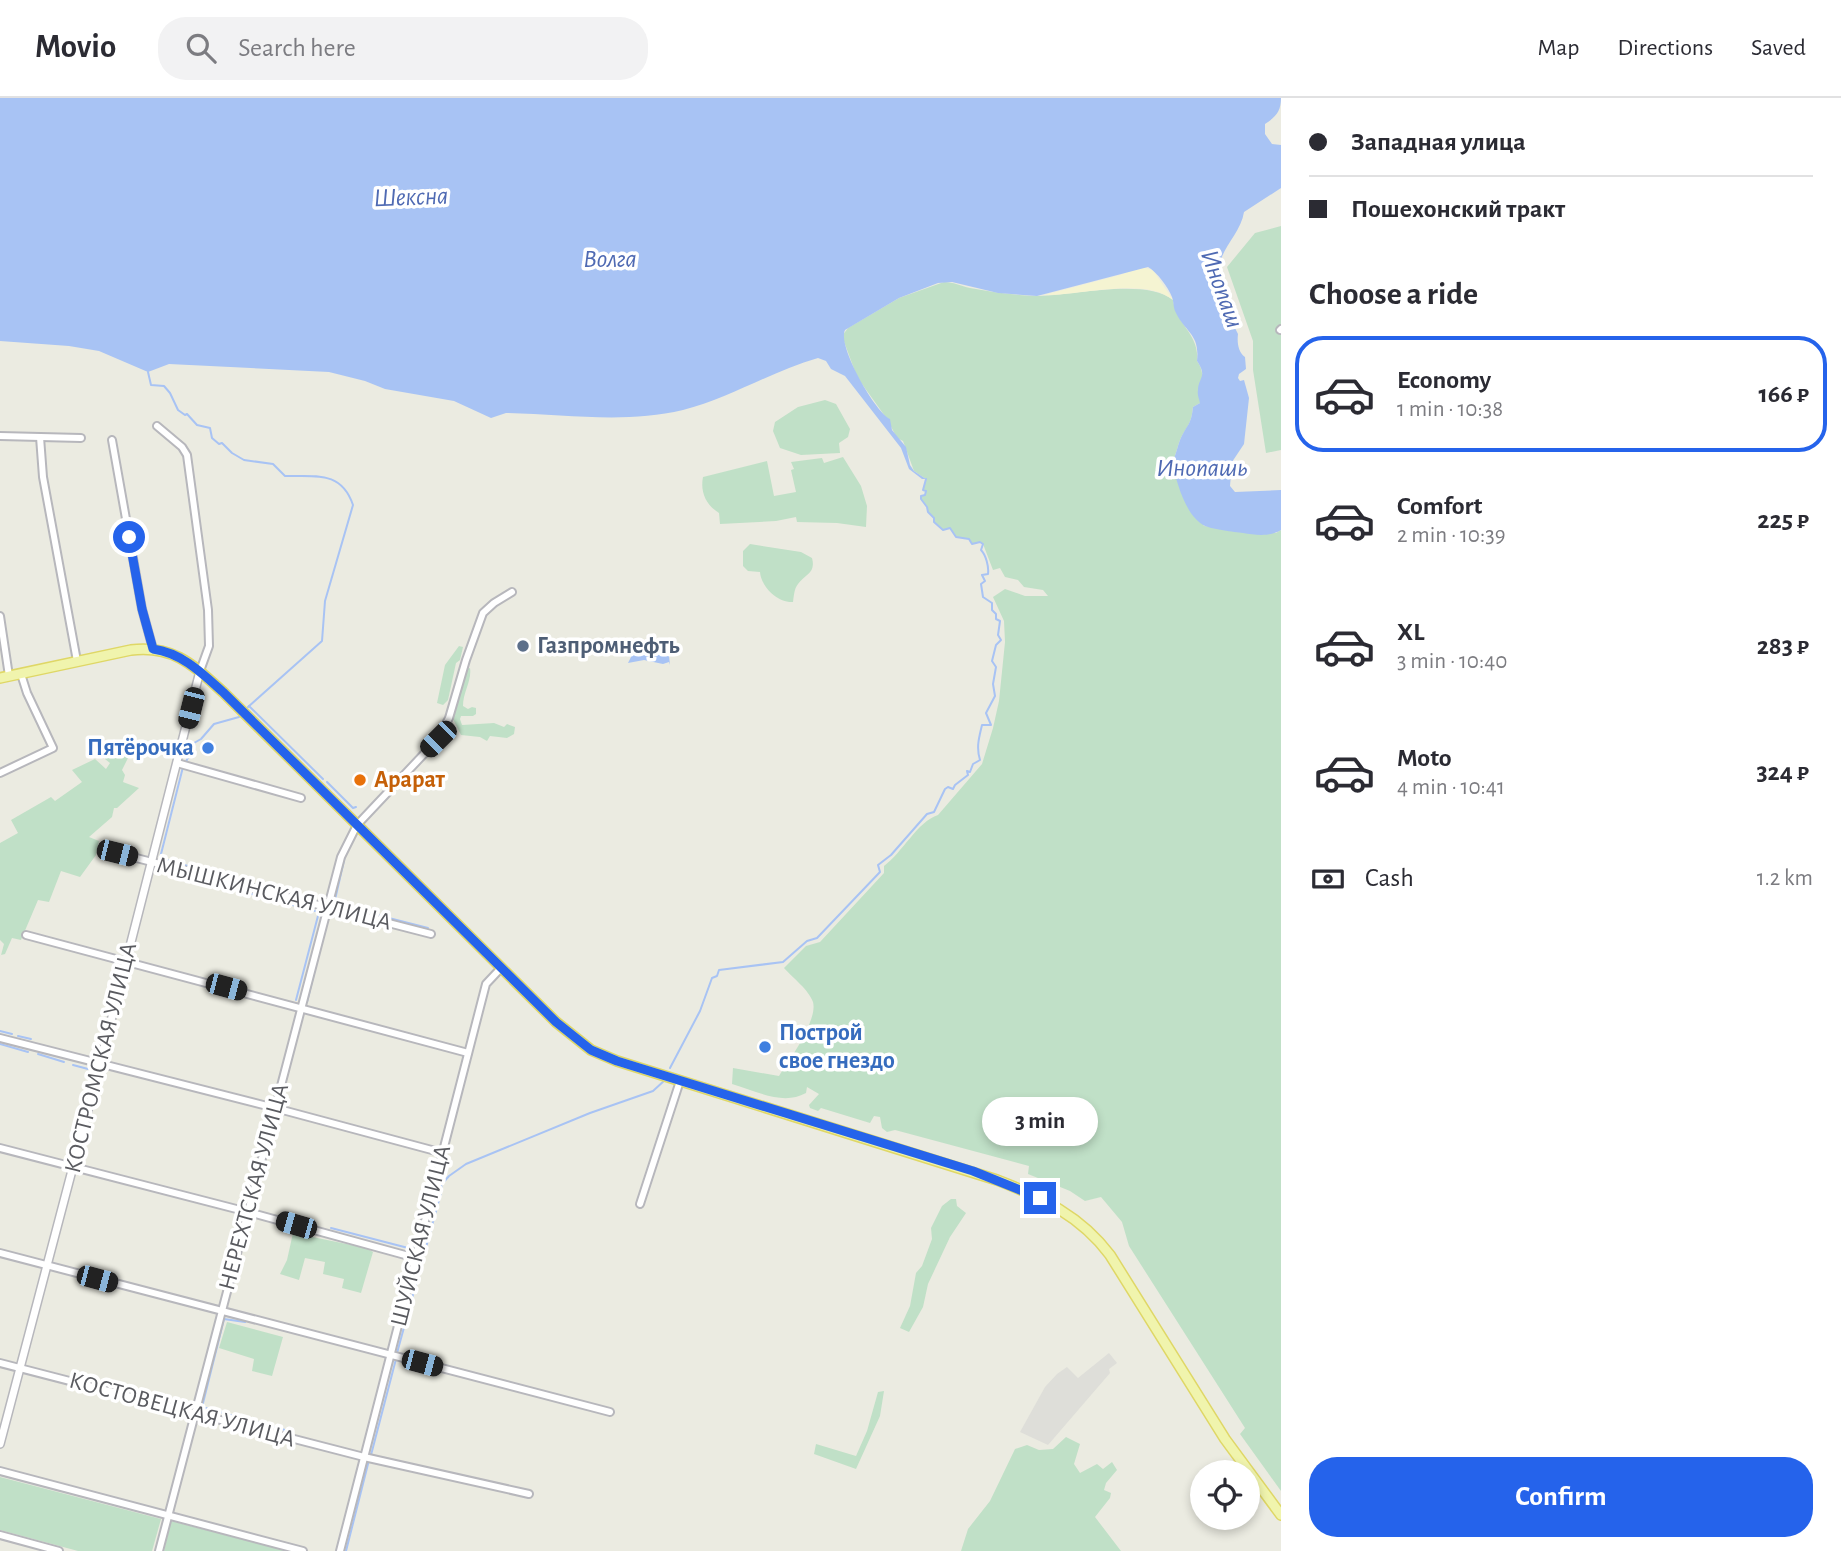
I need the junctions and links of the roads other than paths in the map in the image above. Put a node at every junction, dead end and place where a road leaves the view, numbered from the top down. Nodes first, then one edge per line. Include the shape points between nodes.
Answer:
1 (157, 426) dead end
2 (0, 436) edge
3 (40, 436) junction
4 (81, 438) dead end
5 (112, 440) dead end
6 (512, 592) dead end
7 (0, 616) edge
8 (153, 649) junction
9 (77, 661) junction
10 (200, 671) junction
11 (21, 674) junction
12 (5, 677) edge
13 (177, 763) junction
14 (0, 773) edge
15 (301, 798) dead end
16 (357, 825) junction
17 (117, 853) dead end
18 (151, 862) junction
19 (327, 908) junction
20 (432, 934) dead end
21 (26, 935) dead end
22 (126, 961) junction
23 (501, 968) junction
24 (301, 1007) junction
25 (0, 1038) edge
26 (468, 1052) junction
27 (100, 1064) junction
28 (680, 1081) junction
29 (275, 1108) junction
30 (0, 1148) edge
31 (443, 1153) junction
32 (73, 1168) junction
33 (640, 1204) dead end
34 (248, 1212) junction
35 (0, 1253) edge
36 (416, 1258) junction
37 (47, 1265) junction
38 (221, 1311) junction
39 (395, 1356) junction
40 (0, 1363) edge
41 (20, 1368) junction
42 (610, 1412) dead end
43 (195, 1413) junction
44 (0, 1444) edge
45 (368, 1458) junction
46 (0, 1471) edge
47 (529, 1493) dead end
48 (1281, 1515) edge
49 (168, 1516) junction
50 (0, 1535) edge
51 (59, 1551) edge
52 (159, 1551) edge
53 (303, 1551) edge
54 (340, 1551) edge

1 - 10 street via 187,455 208,601 209,646
2 - 3 street
3 - 4 street
3 - 9 street via 43,477
5 - 8 street
6 - 16 street, НЕРЕХТСКАЯ УЛИЦА via 483,613 438,739
7 - 12 street
8 - 9 main road
8 - 10 main road via 175,654
9 - 11 main road
10 - 13 street, КОСТРОМСКАЯ УЛИЦА
10 - 16 main road
11 - 12 main road
11 - 14 street via 53,748
13 - 15 street
13 - 18 street, КОСТРОМСКАЯ УЛИЦА
16 - 19 street, НЕРЕХТСКАЯ УЛИЦА via 341,857
16 - 23 main road
17 - 18 street, МЫШКИНСКАЯ УЛИЦА
18 - 19 street, МЫШКИНСКАЯ УЛИЦА
18 - 22 street, КОСТРОМСКАЯ УЛИЦА
19 - 20 street, МЫШКИНСКАЯ УЛИЦА
19 - 24 street, НЕРЕХТСКАЯ УЛИЦА
21 - 22 street
22 - 24 street
22 - 27 street, КОСТРОМСКАЯ УЛИЦА
23 - 26 street, ШУЙСКАЯ УЛИЦА via 486,984
23 - 28 main road via 582,1044 609,1058
24 - 26 street
24 - 29 street, НЕРЕХТСКАЯ УЛИЦА
25 - 27 street
26 - 31 street, ШУЙСКАЯ УЛИЦА
27 - 29 street
27 - 32 street, КОСТРОМСКАЯ УЛИЦА
28 - 33 street
28 - 48 main road via 997,1180 1040,1198 1083,1225 1110,1255 1213,1421
29 - 31 street
29 - 34 street, НЕРЕХТСКАЯ УЛИЦА
30 - 32 street
31 - 36 street, ШУЙСКАЯ УЛИЦА
32 - 34 street
32 - 37 street, КОСТРОМСКАЯ УЛИЦА
34 - 36 street
34 - 38 street, НЕРЕХТСКАЯ УЛИЦА
35 - 37 street
36 - 39 street, ШУЙСКАЯ УЛИЦА
37 - 38 street
37 - 41 street, КОСТРОМСКАЯ УЛИЦА
38 - 39 street
38 - 43 street, НЕРЕХТСКАЯ УЛИЦА
39 - 42 street
39 - 45 street, ШУЙСКАЯ УЛИЦА
40 - 41 street, КОСТОВЕЦКАЯ УЛИЦА
41 - 43 street, КОСТОВЕЦКАЯ УЛИЦА
41 - 44 street, КОСТРОМСКАЯ УЛИЦА
43 - 45 street, КОСТОВЕЦКАЯ УЛИЦА
43 - 49 street, НЕРЕХТСКАЯ УЛИЦА
45 - 47 street, КОСТОВЕЦКАЯ УЛИЦА
45 - 54 street, ШУЙСКАЯ УЛИЦА
46 - 49 street
49 - 52 street, НЕРЕХТСКАЯ УЛИЦА
49 - 53 street
50 - 51 street

